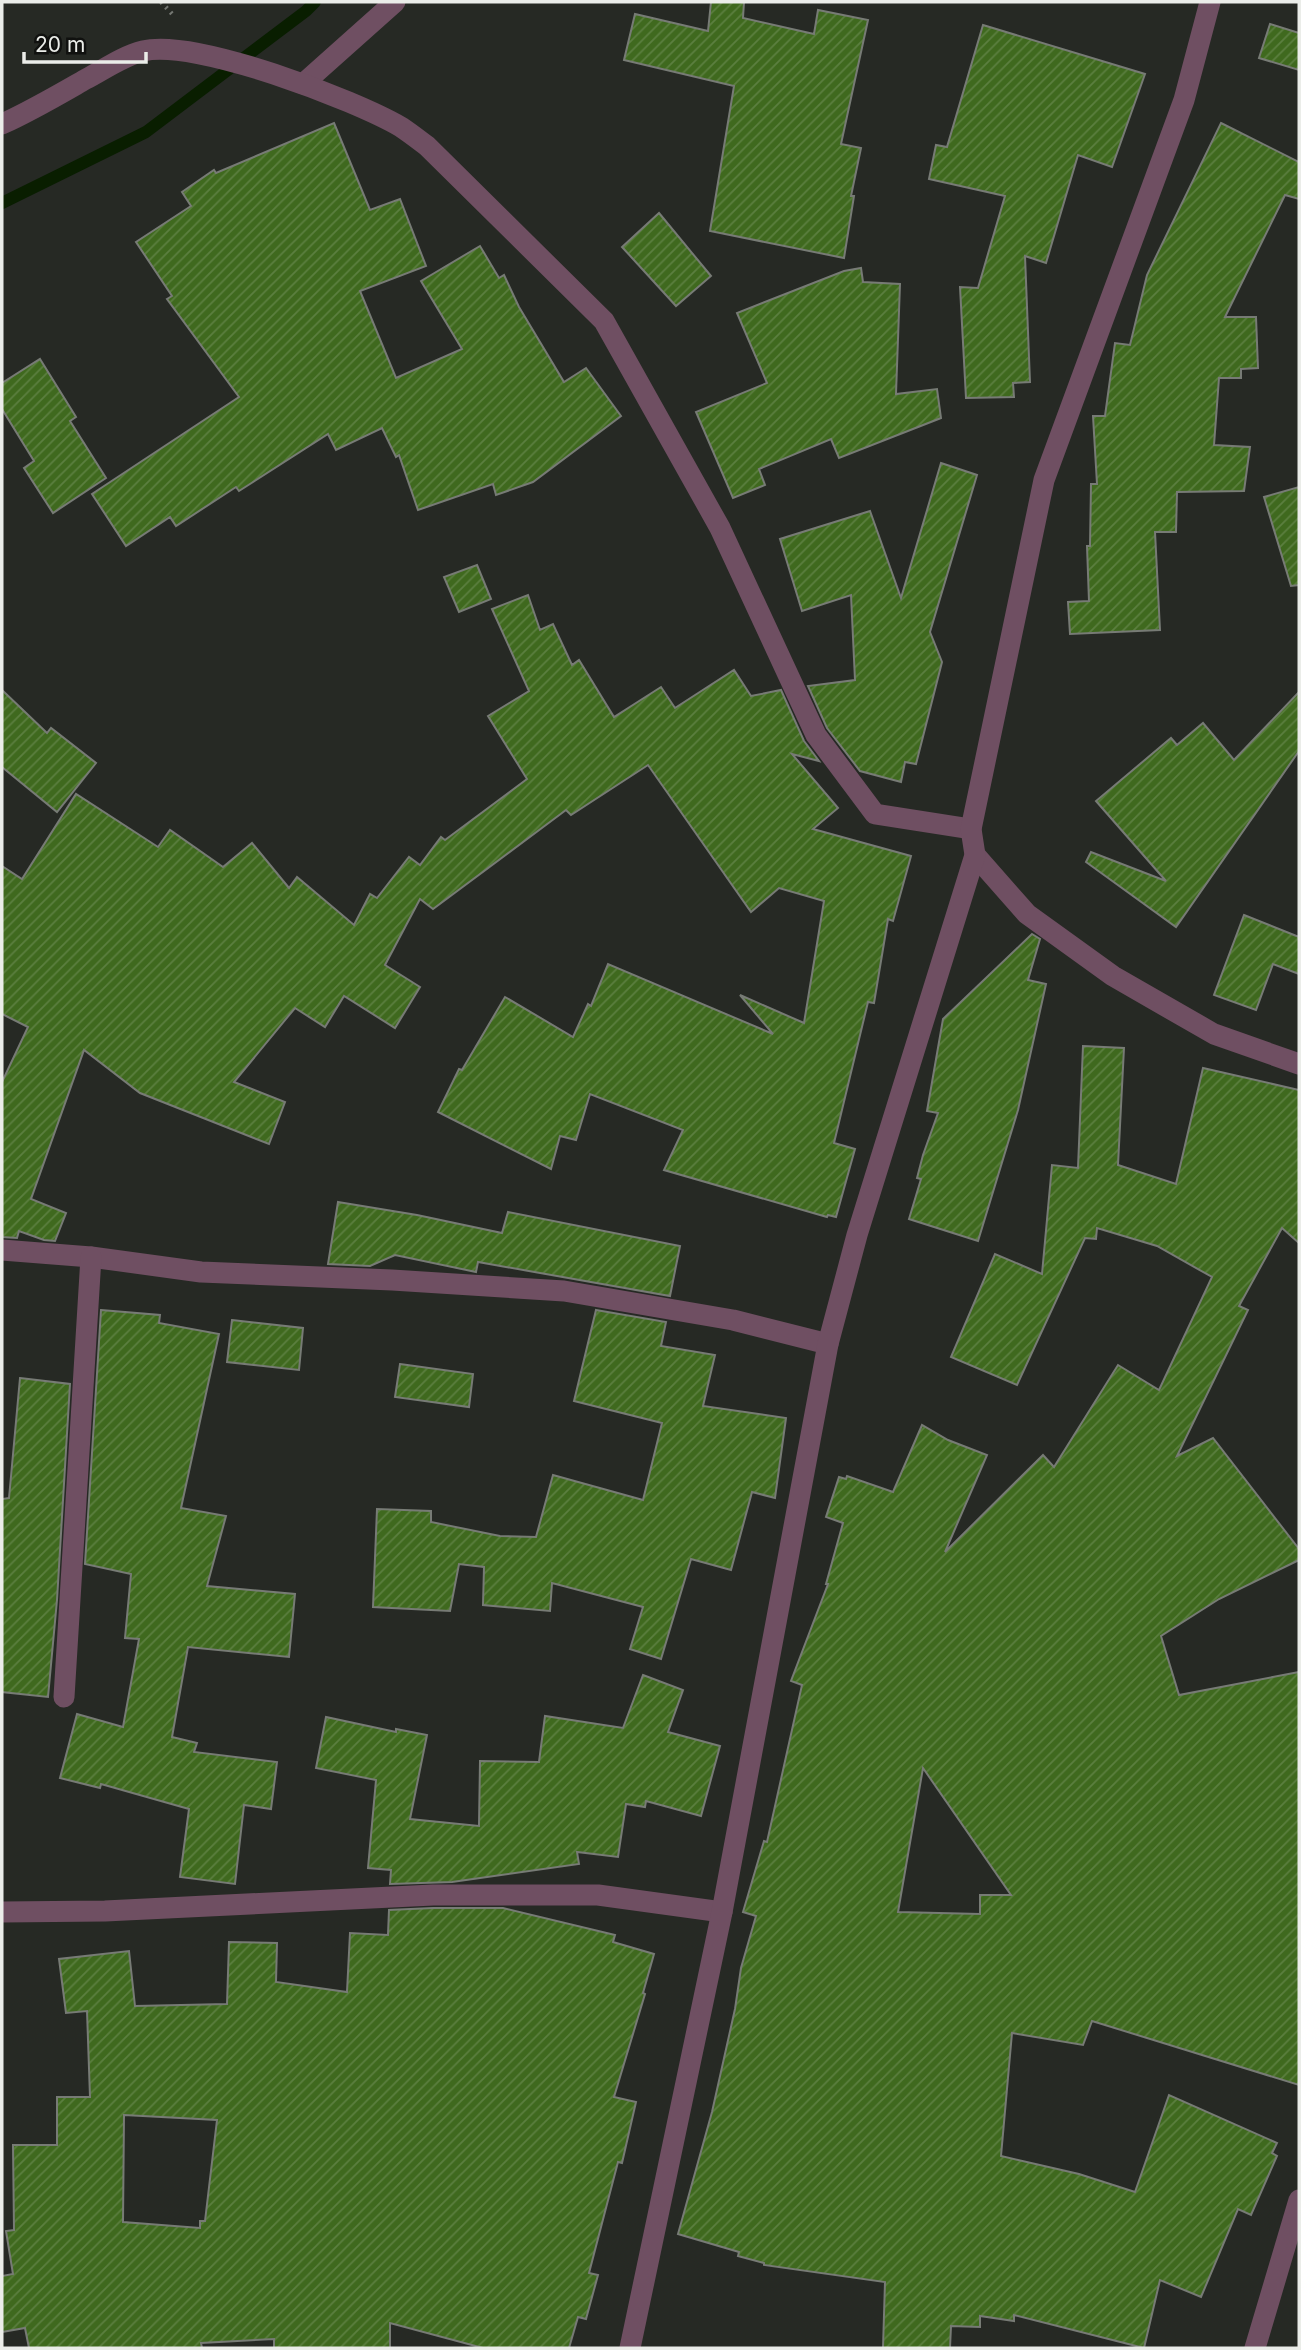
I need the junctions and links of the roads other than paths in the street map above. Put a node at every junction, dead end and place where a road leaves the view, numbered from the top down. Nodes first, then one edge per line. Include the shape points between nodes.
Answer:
1 (395, 2) edge
2 (1210, 2) edge
3 (303, 84) junction
4 (2, 124) edge
5 (971, 829) junction
6 (975, 855) junction
7 (1299, 1065) edge
8 (2, 1251) edge
9 (91, 1257) junction
10 (828, 1344) junction
11 (64, 1698) dead end
12 (2, 1912) edge
13 (722, 1912) junction
14 (1299, 2200) edge
15 (630, 2348) edge
16 (1255, 2348) edge

1 - 3 street
2 - 5 street via 1184,100 1044,480
3 - 4 street via 207,55 146,50 126,56
3 - 5 street via 401,127 427,146 604,321 720,527 816,734 875,814
5 - 6 street
6 - 7 street via 1027,914 1113,976 1214,1034
6 - 10 street via 857,1235
8 - 9 street
9 - 10 street via 201,1272 564,1291 733,1320
9 - 11 street
10 - 13 street
12 - 13 street via 433,1895 598,1895
13 - 15 street
14 - 16 street

